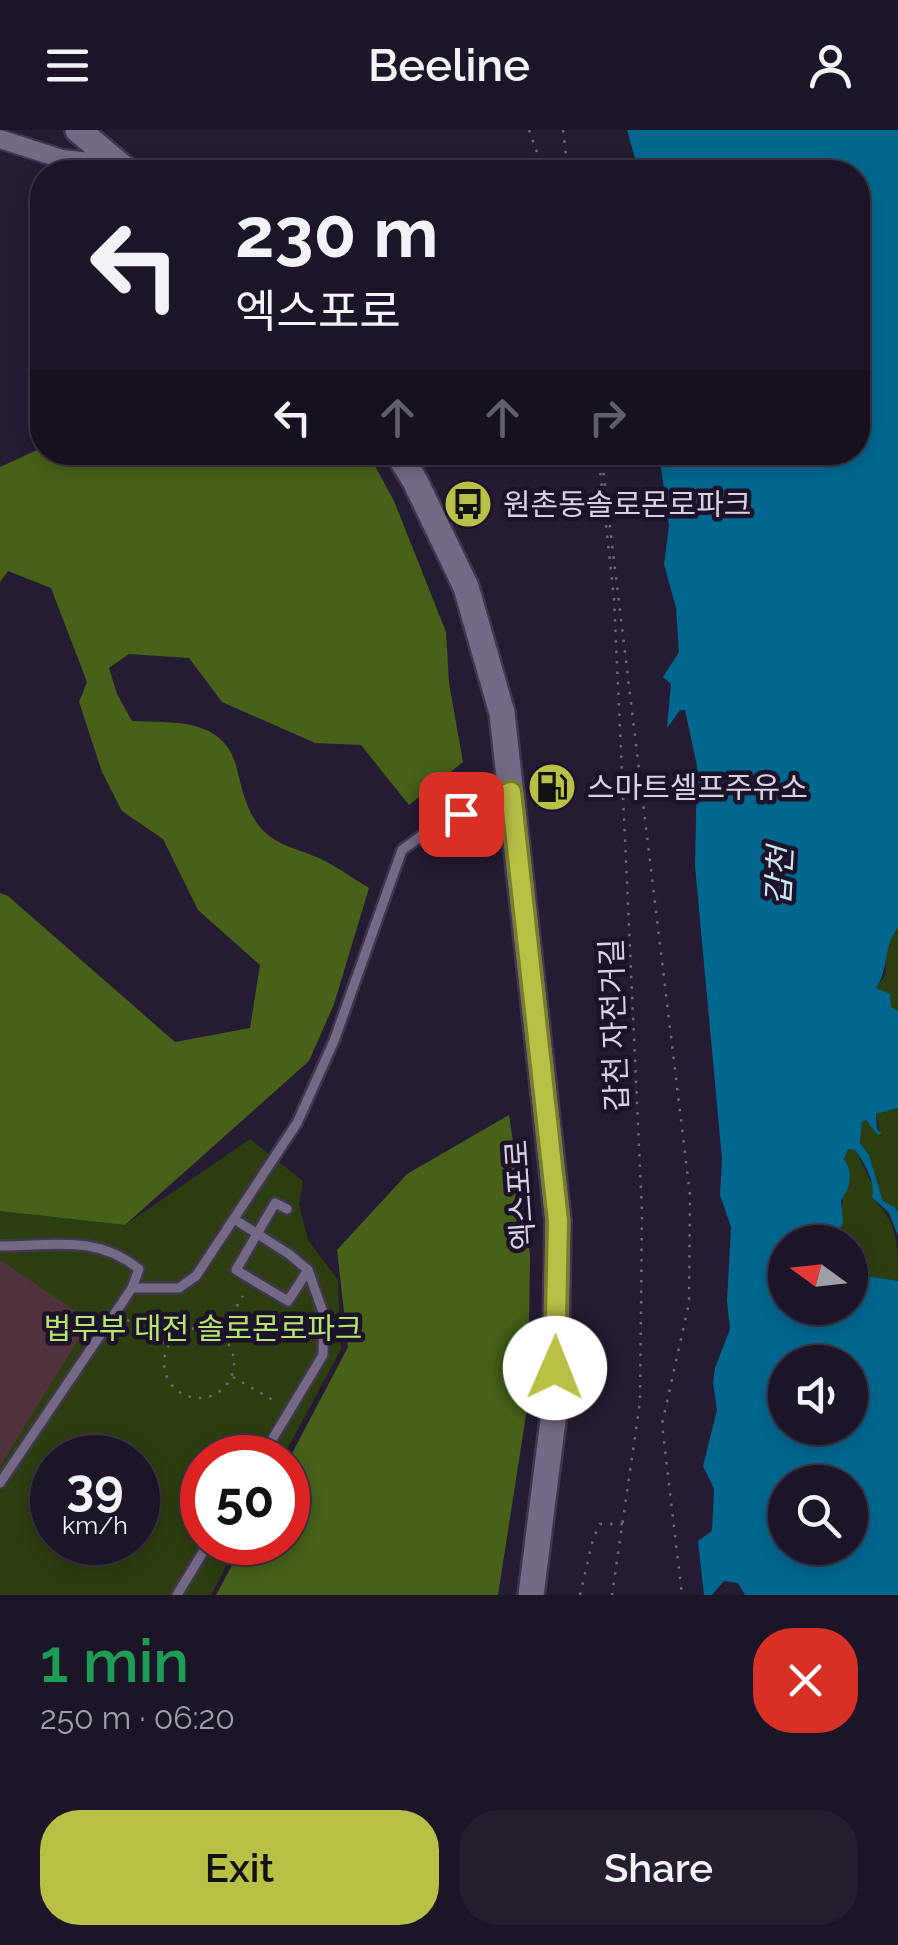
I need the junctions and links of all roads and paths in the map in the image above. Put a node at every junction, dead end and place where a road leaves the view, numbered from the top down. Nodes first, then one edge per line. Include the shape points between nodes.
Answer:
1 (78, 130) edge
2 (529, 130) edge
3 (563, 130) edge
4 (0, 139) edge
5 (68, 160) edge
6 (113, 160) edge
7 (540, 160) edge
8 (567, 160) edge
9 (405, 465) edge
10 (601, 465) edge
11 (602, 465) edge
12 (511, 792) junction
13 (287, 1209) dead end
14 (234, 1218) junction
15 (257, 1235) junction
16 (0, 1246) edge
17 (308, 1270) junction
18 (132, 1288) junction
19 (244, 1296) dead end
20 (113, 1312) junction
21 (219, 1334) junction
22 (169, 1345) junction
23 (232, 1376) junction
24 (290, 1410) junction
25 (275, 1435) edge
26 (0, 1483) edge
27 (623, 1524) junction
28 (195, 1565) edge
29 (177, 1595) edge
30 (531, 1595) edge
31 (580, 1595) edge
32 (612, 1595) edge
33 (682, 1595) edge

1 - 6 main road
2 - 7 path
3 - 8 path
4 - 5 street
9 - 12 main road, 엑스포로 via 466,587 502,713
10 - 27 path, 갑천 자전거길 via 614,598 642,1212 640,1402
11 - 33 path via 690,1194 689,1303 662,1424
12 - 14 lane via 436,825 402,850 297,1124
12 - 30 main road, 엑스포로 via 558,1221 554,1404
13 - 15 lane via 275,1203
14 - 15 lane
14 - 18 lane via 196,1276 180,1288
15 - 17 lane
15 - 17 lane via 236,1270 288,1301
16 - 18 lane via 74,1242 118,1252 139,1269
17 - 24 lane via 324,1315 323,1354
18 - 20 lane
19 - 21 path
20 - 22 path
20 - 26 lane
21 - 22 path via 186,1330
21 - 23 path via 232,1353
22 - 23 path via 164,1367 182,1395 206,1398
23 - 24 path
24 - 25 lane
27 - 31 path via 600,1524
27 - 32 path, 갑천 자전거길
28 - 29 lane

